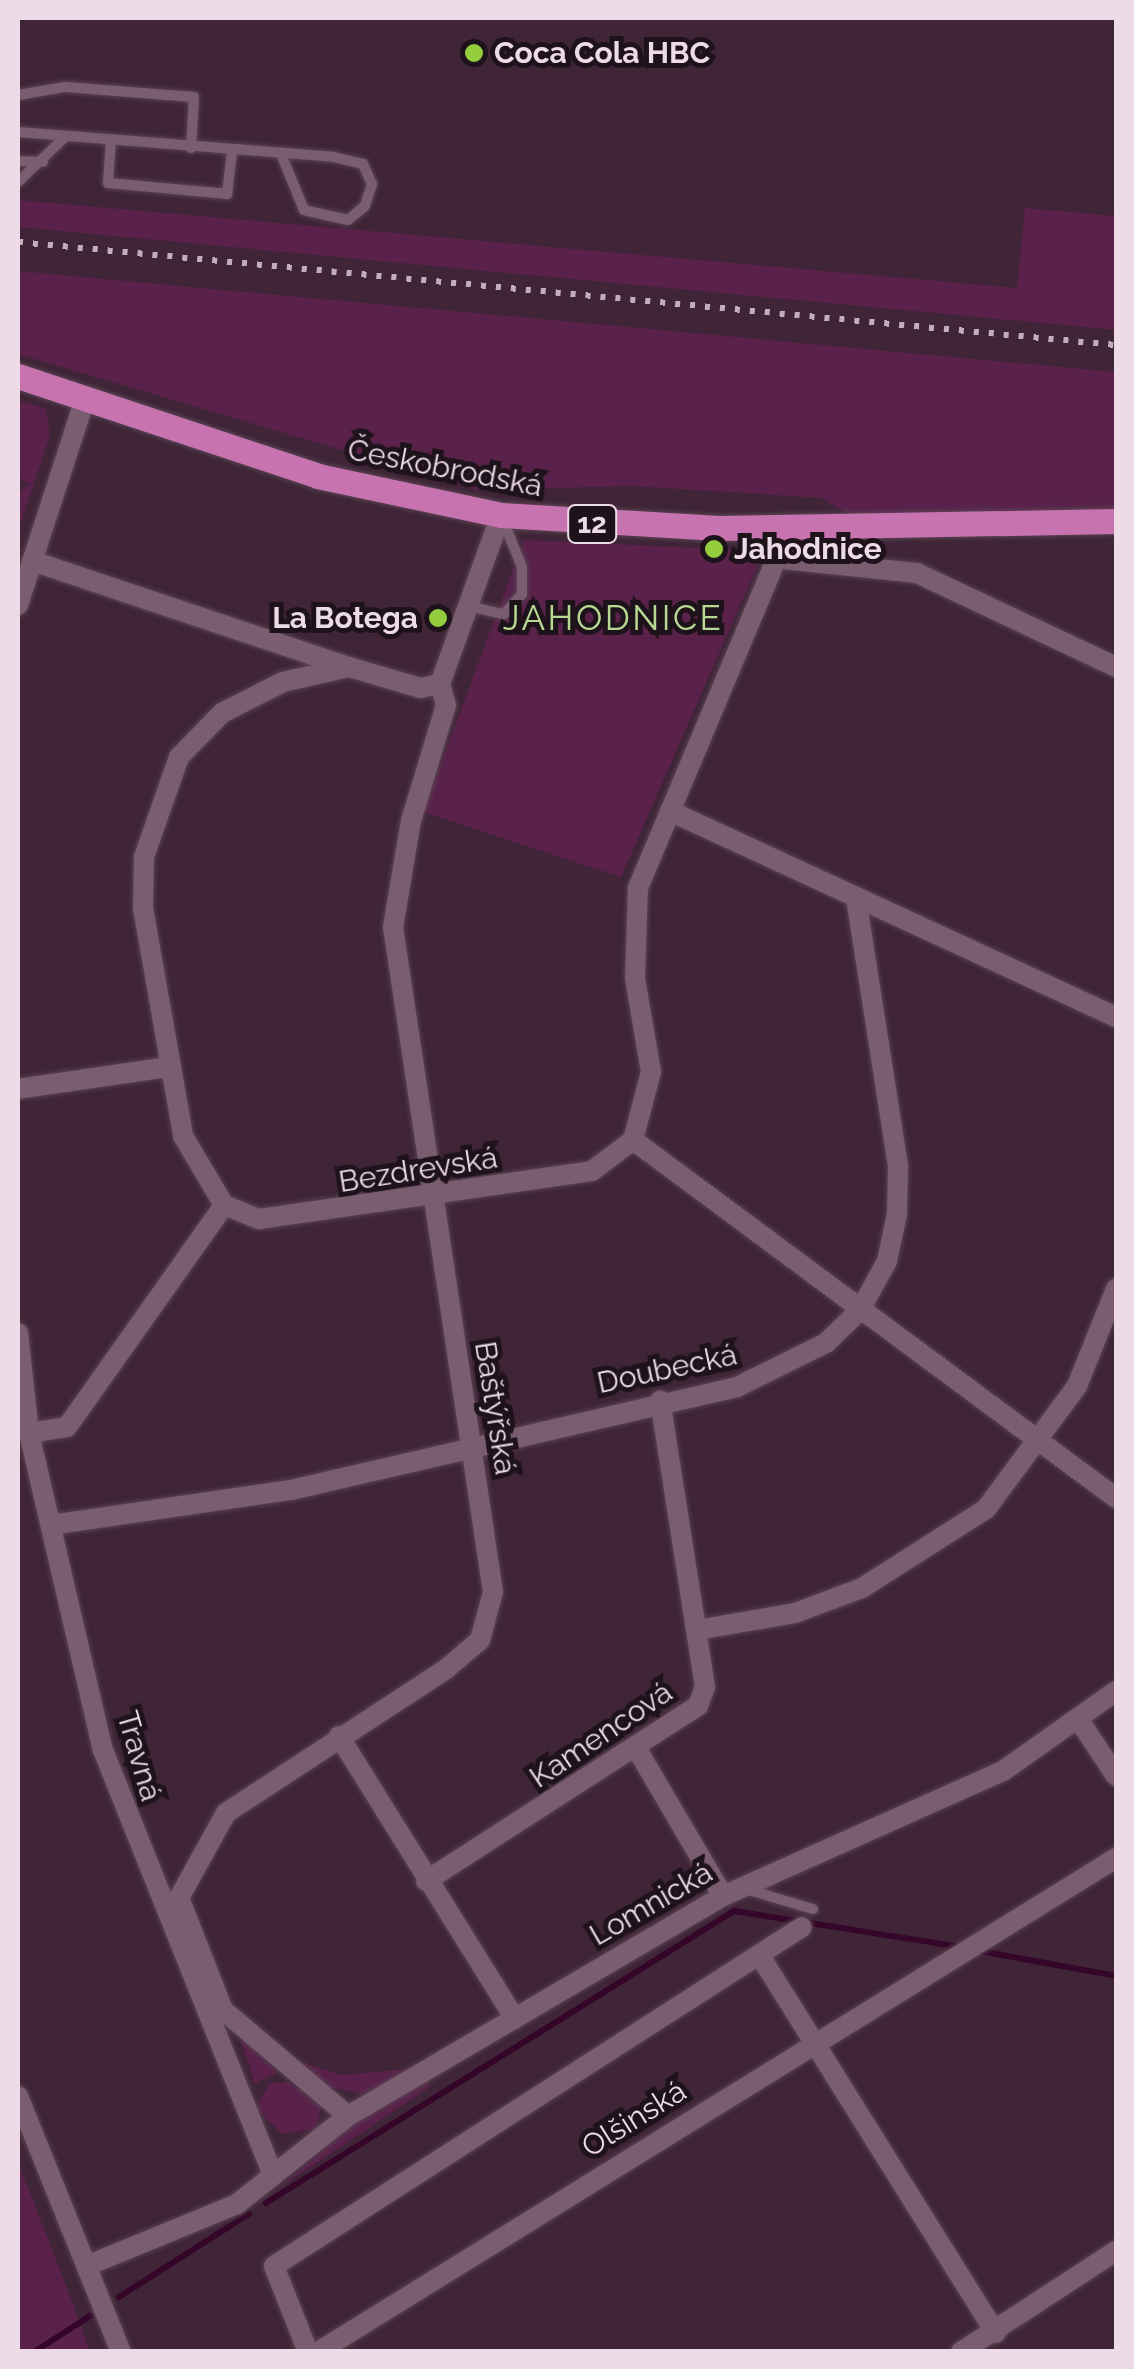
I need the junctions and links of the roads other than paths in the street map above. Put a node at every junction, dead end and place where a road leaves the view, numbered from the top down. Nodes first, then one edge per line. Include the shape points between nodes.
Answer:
1 (18, 94) edge
2 (18, 132) edge
3 (66, 136) junction
4 (111, 140) junction
5 (191, 148) junction
6 (232, 152) junction
7 (282, 156) junction
8 (18, 160) edge
9 (43, 162) junction
10 (18, 182) edge
11 (18, 376) edge
12 (85, 398) junction
13 (501, 515) junction
14 (1116, 521) edge
15 (789, 528) junction
16 (783, 559) junction
17 (32, 561) junction
18 (18, 606) edge
19 (468, 606) junction
20 (286, 647) junction
21 (349, 667) junction
22 (1116, 667) edge
23 (284, 682) junction
24 (440, 684) junction
25 (670, 811) junction
26 (856, 896) junction
27 (1116, 1017) edge
28 (169, 1067) junction
29 (18, 1089) edge
30 (632, 1140) junction
31 (432, 1198) junction
32 (224, 1204) junction
33 (1116, 1289) edge
34 (860, 1310) junction
35 (18, 1333) edge
36 (660, 1400) junction
37 (29, 1432) junction
38 (1042, 1442) junction
39 (470, 1443) junction
40 (1116, 1498) edge
41 (52, 1525) junction
42 (698, 1630) junction
43 (1116, 1691) edge
44 (1079, 1720) junction
45 (339, 1736) junction
46 (638, 1751) junction
47 (1116, 1776) edge
48 (1116, 1858) edge
49 (426, 1881) junction
50 (732, 1892) junction
51 (807, 1918) joint
52 (762, 1959) junction
53 (515, 2018) junction
54 (816, 2042) junction
55 (18, 2096) edge
56 (348, 2116) junction
57 (273, 2175) junction
58 (1116, 2251) edge
59 (89, 2265) junction
60 (996, 2333) junction
61 (120, 2352) edge
62 (308, 2352) edge
63 (318, 2352) edge
64 (961, 2352) edge

1 - 5 lane via 65,87 194,98
2 - 3 lane
3 - 4 lane
3 - 9 lane
4 - 5 lane
4 - 6 lane via 108,183 228,194
5 - 6 lane
6 - 7 lane
7 - 7 lane via 304,210 348,220 365,206 372,184 363,164
8 - 9 lane
9 - 10 lane
11 - 12 main road, Českobrodská / 12
12 - 13 main road, Českobrodská / 12 via 318,476
12 - 17 street
13 - 15 main road, Českobrodská / 12
13 - 19 street, Baštýřská
13 - 19 lane via 522,567 522,594 504,614
14 - 15 main road, Českobrodská / 12
15 - 16 street
16 - 22 street via 918,573
16 - 25 street
17 - 18 street
17 - 20 street
19 - 24 street, Baštýřská
20 - 21 street
20 - 23 street via 293,659
21 - 23 street
21 - 24 street via 421,688
23 - 28 street via 222,712 179,757 154,806 142,908
24 - 31 street, Baštýřská via 446,704 411,821 394,927
25 - 26 street
25 - 30 street via 638,888 632,928 651,1072
26 - 27 street
26 - 34 street, Doubecká via 898,1166 887,1261
28 - 29 street
28 - 32 street via 193,1161
30 - 31 street, Bezdrevská via 592,1171
30 - 34 street
31 - 32 street, Bezdrevská via 284,1222
31 - 39 street, Baštýřská
32 - 37 street via 66,1426
33 - 38 street via 1077,1386
34 - 36 street, Doubecká via 784,1370
34 - 38 street
35 - 37 street, Travná
36 - 39 street, Doubecká
36 - 42 street, Kamencová
37 - 41 street, Travná
38 - 40 street
38 - 42 street via 986,1509 922,1558 795,1613
39 - 41 street, Doubecká via 291,1490
39 - 45 street, Baštýřská via 493,1592 480,1640
41 - 57 street, Travná via 134,1846
42 - 46 street, Kamencová via 706,1687 698,1706
43 - 44 street, Lomnická
44 - 47 street
44 - 50 street, Lomnická via 1003,1771
45 - 49 street
45 - 56 street, Baštýřská via 226,1813 179,1898 223,2010
46 - 49 street, Kamencová
46 - 50 street
48 - 54 street, Olšinská
49 - 53 street
50 - 51 lane
50 - 53 street, Lomnická
51 - 52 street
52 - 54 street
52 - 62 street via 274,2266
53 - 56 street, Lomnická
54 - 60 street
54 - 63 street, Olšinská
55 - 59 street
56 - 57 street, Lomnická
57 - 59 street, Lomnická via 171,2238
58 - 60 street
59 - 61 street
60 - 64 street

